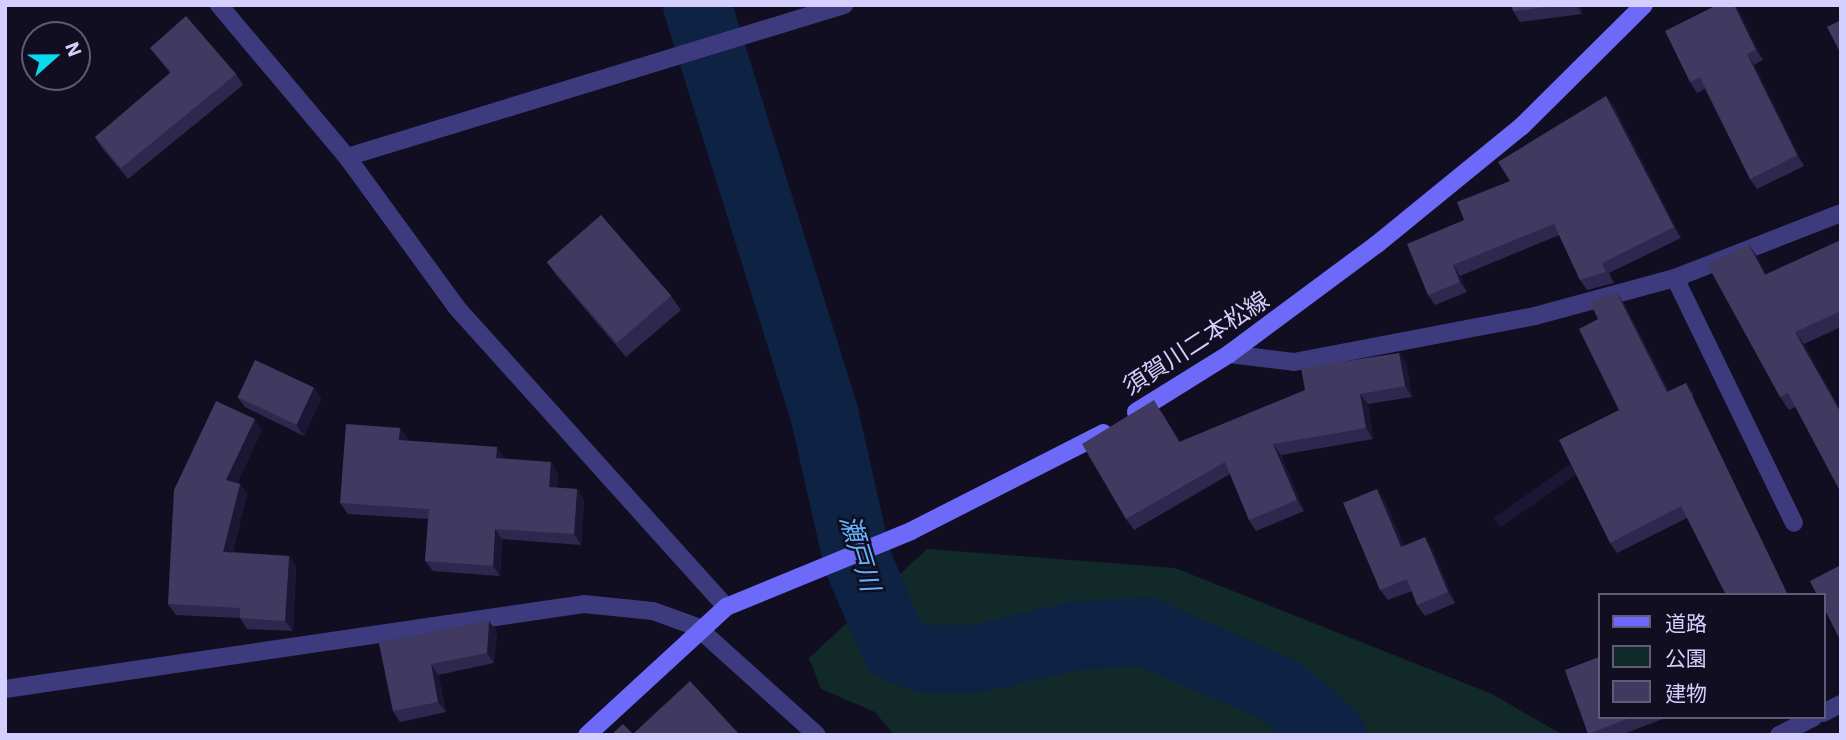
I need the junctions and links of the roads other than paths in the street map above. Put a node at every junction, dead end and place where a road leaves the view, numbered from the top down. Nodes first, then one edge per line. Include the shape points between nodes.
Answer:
1 (219, 5) edge
2 (844, 5) edge
3 (1644, 5) edge
4 (347, 156) junction
5 (1841, 213) edge
6 (1675, 278) junction
7 (1229, 354) junction
8 (1794, 523) dead end
9 (726, 607) junction
10 (697, 627) junction
11 (5, 689) edge
12 (1841, 704) edge
13 (1825, 712) edge
14 (1810, 719) edge
15 (587, 735) edge
16 (817, 735) edge
17 (1779, 735) edge

1 - 4 street
2 - 4 street
3 - 7 main road, 須賀川二本松線 via 1522,126
4 - 9 street via 457,308
5 - 6 street
6 - 7 street via 1361,353 1294,362
6 - 8 street
7 - 9 main road, 須賀川二本松線 via 1067,455 911,531
9 - 10 main road, 須賀川二本松線
10 - 11 street via 653,611 584,604
10 - 15 main road, 須賀川二本松線
10 - 16 street
12 - 13 street
14 - 17 street

